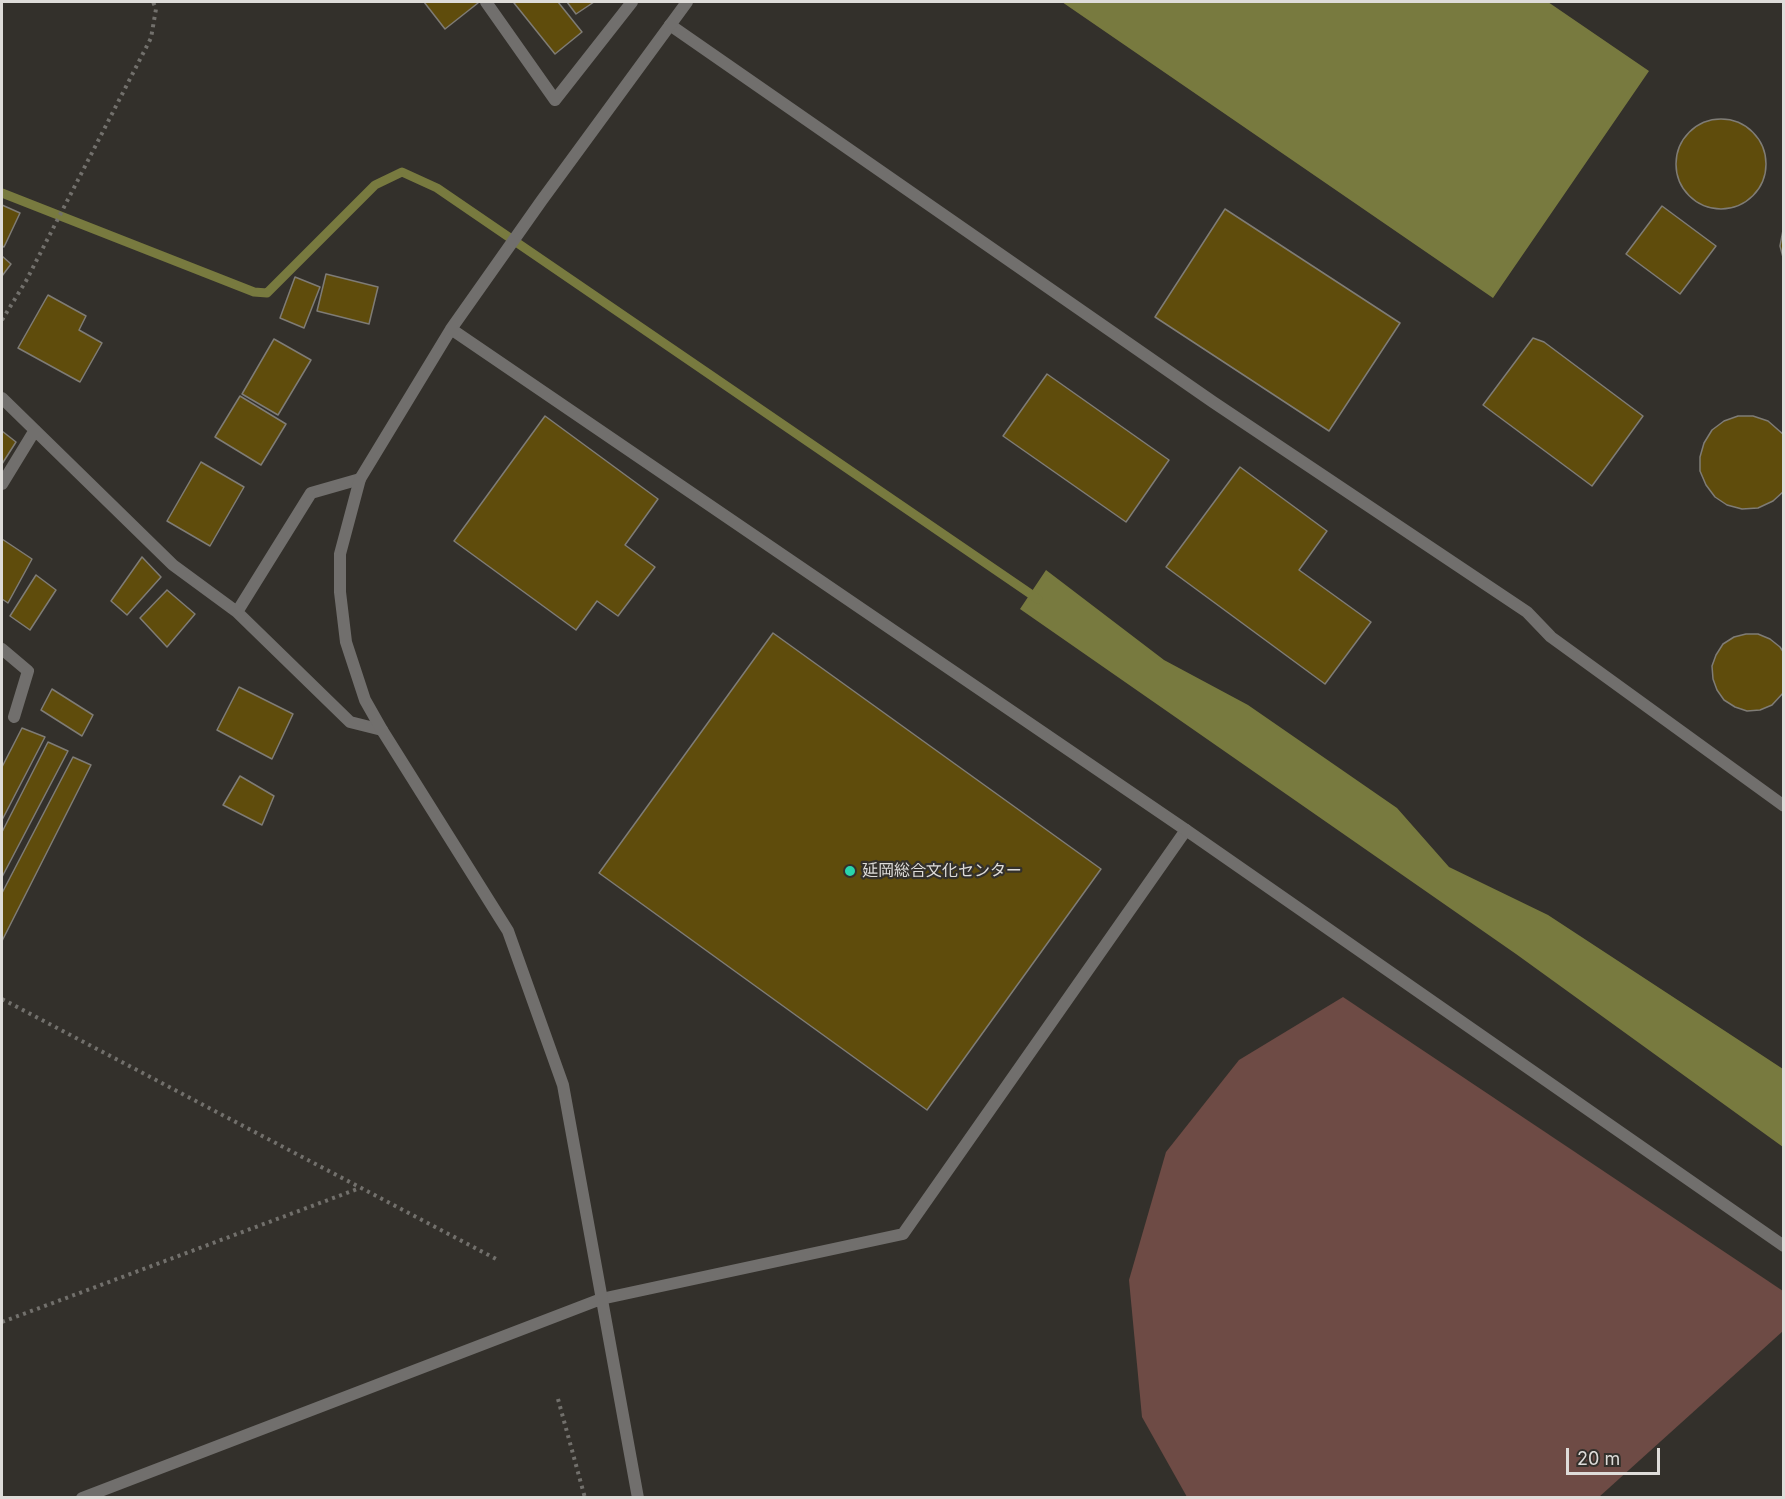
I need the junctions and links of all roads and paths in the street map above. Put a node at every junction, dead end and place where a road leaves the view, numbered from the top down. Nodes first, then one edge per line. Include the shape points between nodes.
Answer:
1 (153, 2) edge
2 (486, 2) edge
3 (632, 2) edge
4 (687, 2) edge
5 (670, 25) junction
6 (2, 320) edge
7 (451, 329) junction
8 (2, 398) edge
9 (35, 430) junction
10 (360, 479) junction
11 (2, 484) edge
12 (237, 612) junction
13 (2, 649) edge
14 (14, 717) dead end
15 (382, 730) junction
16 (1784, 806) edge
17 (1186, 830) junction
18 (2, 999) edge
19 (361, 1187) junction
20 (1784, 1246) edge
21 (498, 1260) dead end
22 (601, 1299) junction
23 (2, 1322) edge
24 (558, 1399) dead end
25 (82, 1497) edge
26 (585, 1497) edge
27 (638, 1497) edge

1 - 6 path via 156,9 151,38 26,281
2 - 3 street via 555,100
4 - 5 street
5 - 7 street
5 - 16 street via 1214,402 1527,612 1551,637
7 - 10 street
7 - 17 street
8 - 9 street
9 - 11 street
9 - 12 street via 173,566
10 - 12 street via 311,493
10 - 15 street via 340,554 340,592 346,642 365,700
12 - 15 street via 350,722
13 - 14 street via 28,671
15 - 22 street via 508,931 563,1085
17 - 20 street
17 - 22 street via 903,1234
18 - 19 path
19 - 21 path
19 - 23 path
22 - 25 street
22 - 27 street
24 - 26 path

